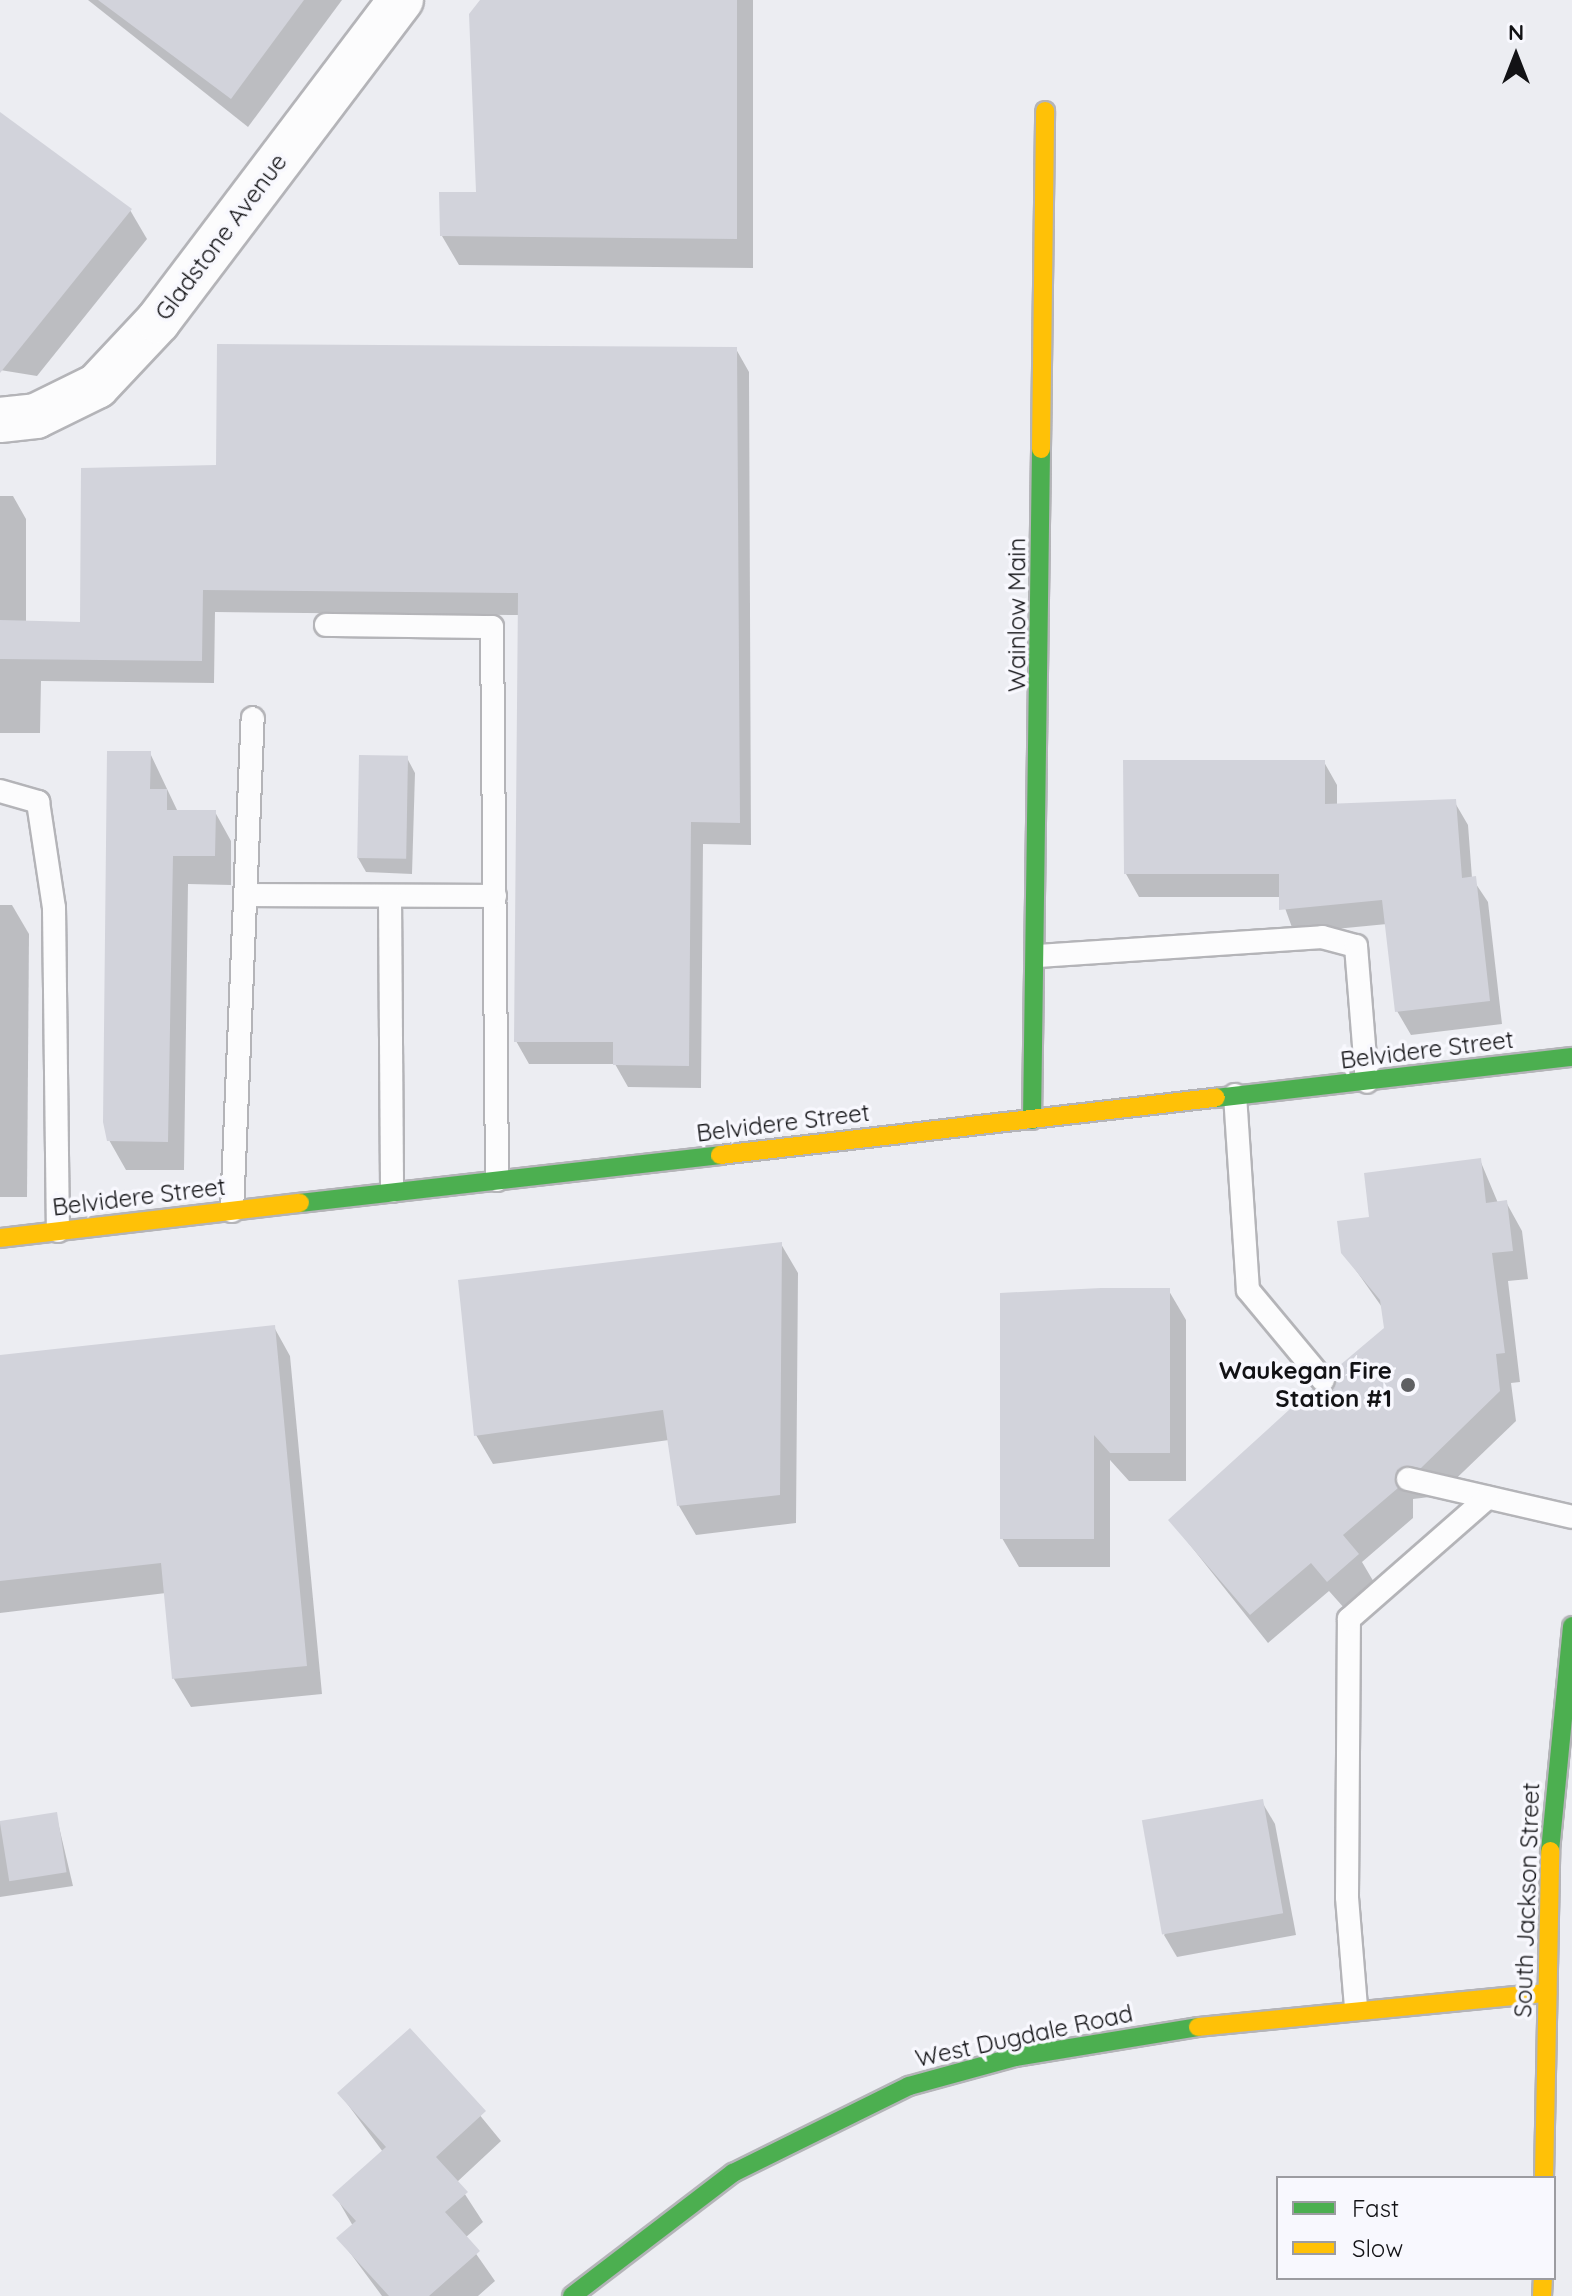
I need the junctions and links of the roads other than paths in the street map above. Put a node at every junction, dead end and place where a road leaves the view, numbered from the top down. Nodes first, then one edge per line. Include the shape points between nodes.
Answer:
1 (401, 0) edge
2 (1045, 111) dead end
3 (0, 420) edge
4 (326, 625) dead end
5 (253, 718) dead end
6 (0, 791) edge
7 (247, 895) junction
8 (495, 896) junction
9 (390, 897) junction
10 (1038, 956) junction
11 (1572, 1057) edge
12 (1367, 1082) junction
13 (1235, 1095) junction
14 (1032, 1120) junction
15 (497, 1180) junction
16 (392, 1191) junction
17 (232, 1211) junction
18 (58, 1231) junction
19 (0, 1238) edge
20 (1323, 1380) dead end
21 (1408, 1479) dead end
22 (1487, 1498) junction
23 (1572, 1517) edge
24 (1572, 1626) edge
25 (1547, 1993) junction
26 (1356, 2007) junction
27 (1544, 2176) edge
28 (599, 2272) junction
29 (572, 2296) edge
30 (615, 2296) edge

1 - 3 street, Gladstone Avenue via 158,321 97,386 36,416
2 - 10 street, Wainlow Main
4 - 8 lane via 492,627
5 - 7 lane
6 - 18 lane via 38,802 54,908
7 - 9 lane
7 - 17 lane
8 - 9 lane
8 - 15 lane
9 - 16 lane
10 - 12 lane via 1322,937 1356,946
10 - 14 street, Wainlow Main
11 - 12 street, Belvidere Street
12 - 13 street, Belvidere Street
13 - 14 street, Belvidere Street
13 - 20 lane via 1248,1290
14 - 15 street, Belvidere Street
15 - 16 street, Belvidere Street
16 - 17 street, Belvidere Street
17 - 18 street, Belvidere Street
18 - 19 street, Belvidere Street
21 - 22 lane
22 - 23 lane
22 - 26 lane via 1349,1619 1347,1897
24 - 25 street, South Jackson Street via 1548,1875
25 - 26 street, West Dugdale Road
25 - 27 street, South Jackson Street
26 - 28 street, West Dugdale Road via 1122,2037 909,2086 733,2173
28 - 29 street, West Dugdale Road
28 - 30 lane

